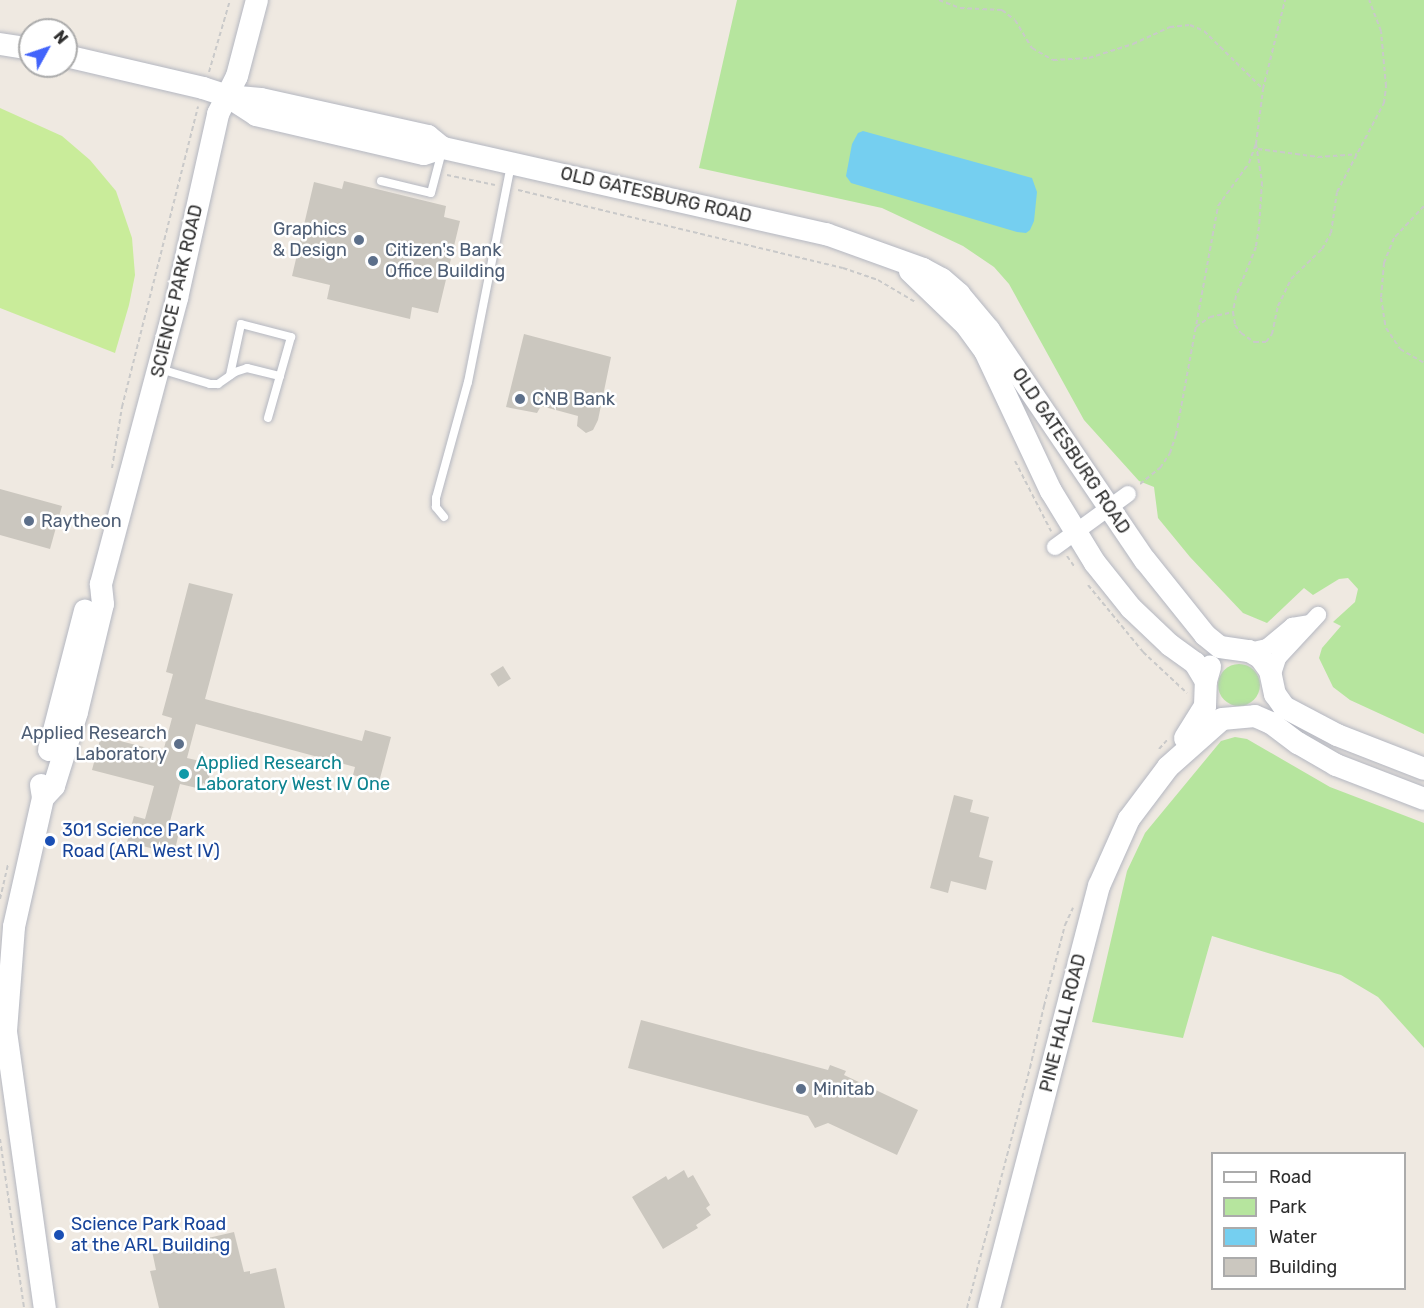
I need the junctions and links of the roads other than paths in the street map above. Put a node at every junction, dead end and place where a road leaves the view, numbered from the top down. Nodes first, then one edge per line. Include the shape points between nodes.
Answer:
1 (257, 0) edge
2 (0, 44) edge
3 (18, 47) edge
4 (78, 59) edge
5 (227, 96) junction
6 (443, 148) junction
7 (511, 162) junction
8 (381, 181) dead end
9 (900, 262) junction
10 (159, 369) junction
11 (230, 375) junction
12 (280, 376) junction
13 (268, 418) dead end
14 (1128, 494) road end
15 (1109, 508) junction
16 (444, 517) dead end
17 (1062, 539) junction
18 (1241, 651) junction
19 (1272, 681) junction
20 (1206, 686) junction
21 (1242, 716) junction
22 (1177, 756) junction
23 (1424, 769) edge
24 (1424, 799) edge
25 (45, 1308) edge
26 (989, 1308) edge

1 - 5 street, SCIENCE PARK ROAD via 237,76
2 - 3 street
4 - 5 street, OLD GATESBURG ROAD
5 - 6 street, OLD GATESBURG ROAD via 261,99 428,136
5 - 10 street, SCIENCE PARK ROAD via 218,114
6 - 7 street, OLD GATESBURG ROAD
6 - 8 lane via 431,193
7 - 9 street, OLD GATESBURG ROAD via 826,234
7 - 16 lane via 468,382 436,498 438,512
9 - 15 street, OLD GATESBURG ROAD via 923,268 942,279 984,323
9 - 17 street, OLD GATESBURG ROAD via 954,311 985,351 1036,464
10 - 11 lane via 210,384 218,384
10 - 25 street, SCIENCE PARK ROAD via 101,584 89,598 40,781 44,798 14,927 6,1032
11 - 12 lane via 247,368
11 - 12 lane via 241,324 291,337
12 - 13 lane
14 - 15 street
15 - 17 street
15 - 18 street, OLD GATESBURG ROAD via 1205,635 1220,647
17 - 20 street, OLD GATESBURG ROAD via 1170,645 1195,663
18 - 19 street, OLD GATESBURG ROAD via 1264,661
18 - 19 street, PINE HALL ROAD via 1263,649 1292,626 1313,619 1278,658
18 - 20 street, PINE HALL ROAD via 1214,661
19 - 21 street, PINE HALL ROAD via 1264,705
19 - 23 street, OLD GATESBURG ROAD via 1279,702 1308,721
20 - 21 street, OLD GATESBURG ROAD via 1218,709
20 - 22 street, PINE HALL ROAD via 1203,712
21 - 22 street, PINE HALL ROAD via 1222,719
21 - 24 street, OLD GATESBURG ROAD via 1263,719 1336,765
22 - 26 street, PINE HALL ROAD via 1130,819 1099,886

